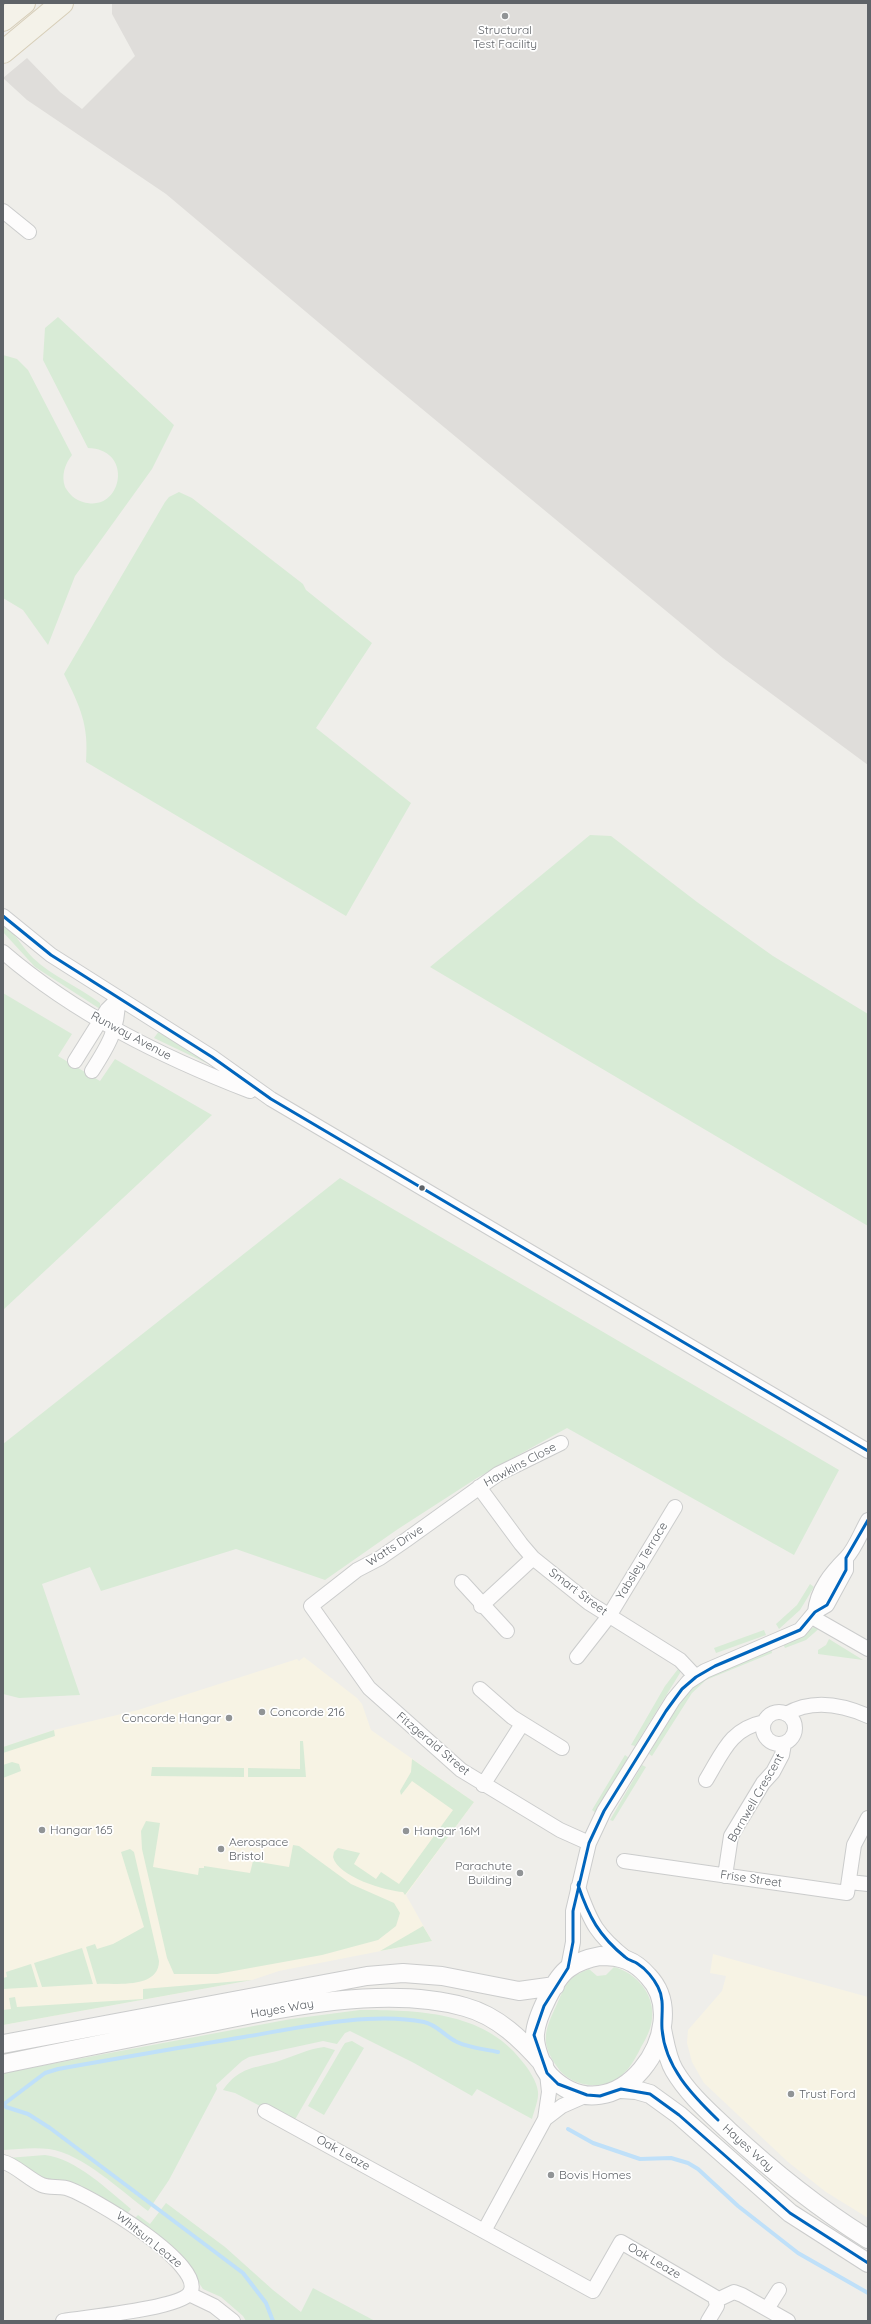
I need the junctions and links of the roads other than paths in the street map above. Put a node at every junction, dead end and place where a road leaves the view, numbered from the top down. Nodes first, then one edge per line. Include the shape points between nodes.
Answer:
1 (62, 3) edge
2 (3, 52) edge
3 (3, 211) edge
4 (29, 232) dead end
5 (3, 916) edge
6 (3, 952) edge
7 (118, 999) junction
8 (101, 1020) junction
9 (115, 1029) junction
10 (75, 1061) dead end
11 (92, 1071) dead end
12 (271, 1100) junction
13 (562, 1443) dead end
14 (868, 1451) edge
15 (479, 1487) junction
16 (675, 1506) dead end
17 (868, 1520) edge
18 (533, 1558) junction
19 (462, 1582) dead end
20 (311, 1606) joint
21 (481, 1606) junction
22 (814, 1614) junction
23 (610, 1616) junction
24 (507, 1631) dead end
25 (868, 1649) edge
26 (578, 1656) dead end
27 (696, 1676) junction
28 (480, 1689) dead end
29 (786, 1714) junction
30 (868, 1716) edge
31 (764, 1722) junction
32 (522, 1724) junction
33 (784, 1744) junction
34 (562, 1748) dead end
35 (706, 1780) dead end
36 (483, 1785) junction
37 (868, 1818) edge
38 (589, 1843) junction
39 (624, 1861) dead end
40 (725, 1876) junction
41 (849, 1882) junction
42 (868, 1884) edge
43 (578, 1885) junction
44 (630, 1961) junction
45 (568, 1968) junction
46 (555, 1986) junction
47 (662, 2029) junction
48 (3, 2044) edge
49 (3, 2064) edge
50 (546, 2069) junction
51 (621, 2089) junction
52 (587, 2095) junction
53 (264, 2111) dead end
54 (545, 2119) junction
55 (3, 2162) edge
56 (484, 2231) junction
57 (868, 2239) edge
58 (868, 2264) edge
59 (779, 2290) dead end
60 (189, 2294) junction
61 (717, 2300) junction
62 (767, 2309) junction
63 (62, 2321) edge
64 (233, 2321) edge
65 (708, 2321) edge
66 (788, 2321) edge

1 - 2 main road
3 - 4 street
5 - 7 street, Runway Avenue via 50,955
6 - 8 street, Runway Avenue via 59,994
7 - 8 street
7 - 9 street
7 - 12 street, Runway Avenue via 212,1057
8 - 9 street, Runway Avenue
8 - 10 street
9 - 11 street via 109,1047
9 - 12 street, Runway Avenue via 207,1074
12 - 14 street, Runway Avenue
13 - 15 street, Hawkins Close via 498,1474
15 - 18 street, Smart Street
15 - 20 street, Watts Drive via 380,1558 357,1570
16 - 23 street, Yabsley Terrace
17 - 22 street via 846,1558 837,1565 816,1600
18 - 21 street
18 - 23 street, Smart Street via 574,1592
19 - 21 street
20 - 36 street, Fitzgerald Street via 373,1692 461,1770
21 - 24 street
22 - 25 street
22 - 27 street via 800,1630
23 - 26 street, Yabsley Terrace
23 - 27 street, Smart Street via 680,1660
27 - 38 street via 682,1689 666,1711 604,1811
28 - 32 street
29 - 30 street via 808,1705 830,1704 856,1710
29 - 31 street via 773,1714
29 - 33 street via 794,1721 795,1732
31 - 33 street via 764,1733 770,1741 779,1745
31 - 35 street via 747,1728 733,1737
32 - 34 street
32 - 36 street
33 - 40 street, Barnwell Crescent via 782,1755 773,1772 763,1783 731,1836
36 - 38 street, Fitzgerald Street via 560,1830
37 - 41 street via 854,1845
38 - 43 street
39 - 40 street, Frise Street
40 - 41 street, Frise Street via 847,1893
41 - 42 street
43 - 44 street via 591,1922 598,1932
43 - 45 street
44 - 45 street via 600,1956 586,1959
44 - 47 street via 638,1964 655,1983 664,2011
45 - 46 street
46 - 48 street, Hayes Way via 519,1991 442,1976 367,1976
46 - 50 street via 539,2018 534,2035
47 - 51 street via 646,2064 631,2083
47 - 57 street, Hayes Way via 674,2070 696,2101 763,2162 829,2215
49 - 50 street, Hayes Way via 315,2003 393,1999 438,2002 465,2007 488,2016 511,2030
50 - 52 street via 558,2084
50 - 54 street via 549,2092
51 - 52 street via 600,2096
51 - 58 street, Hayes Way via 650,2094 673,2110 790,2213
52 - 54 street via 562,2106
53 - 56 street, Oak Leaze
54 - 56 street
55 - 60 street, Whitsun Leaze via 43,2186 65,2188 97,2201 128,2220 178,2261 187,2273 191,2286
56 - 61 street, Oak Leaze via 593,2291 622,2242 712,2294
59 - 62 street
60 - 63 street via 180,2300 160,2305
60 - 64 street via 214,2306
61 - 62 street via 734,2292
61 - 65 street via 717,2306
62 - 66 street

